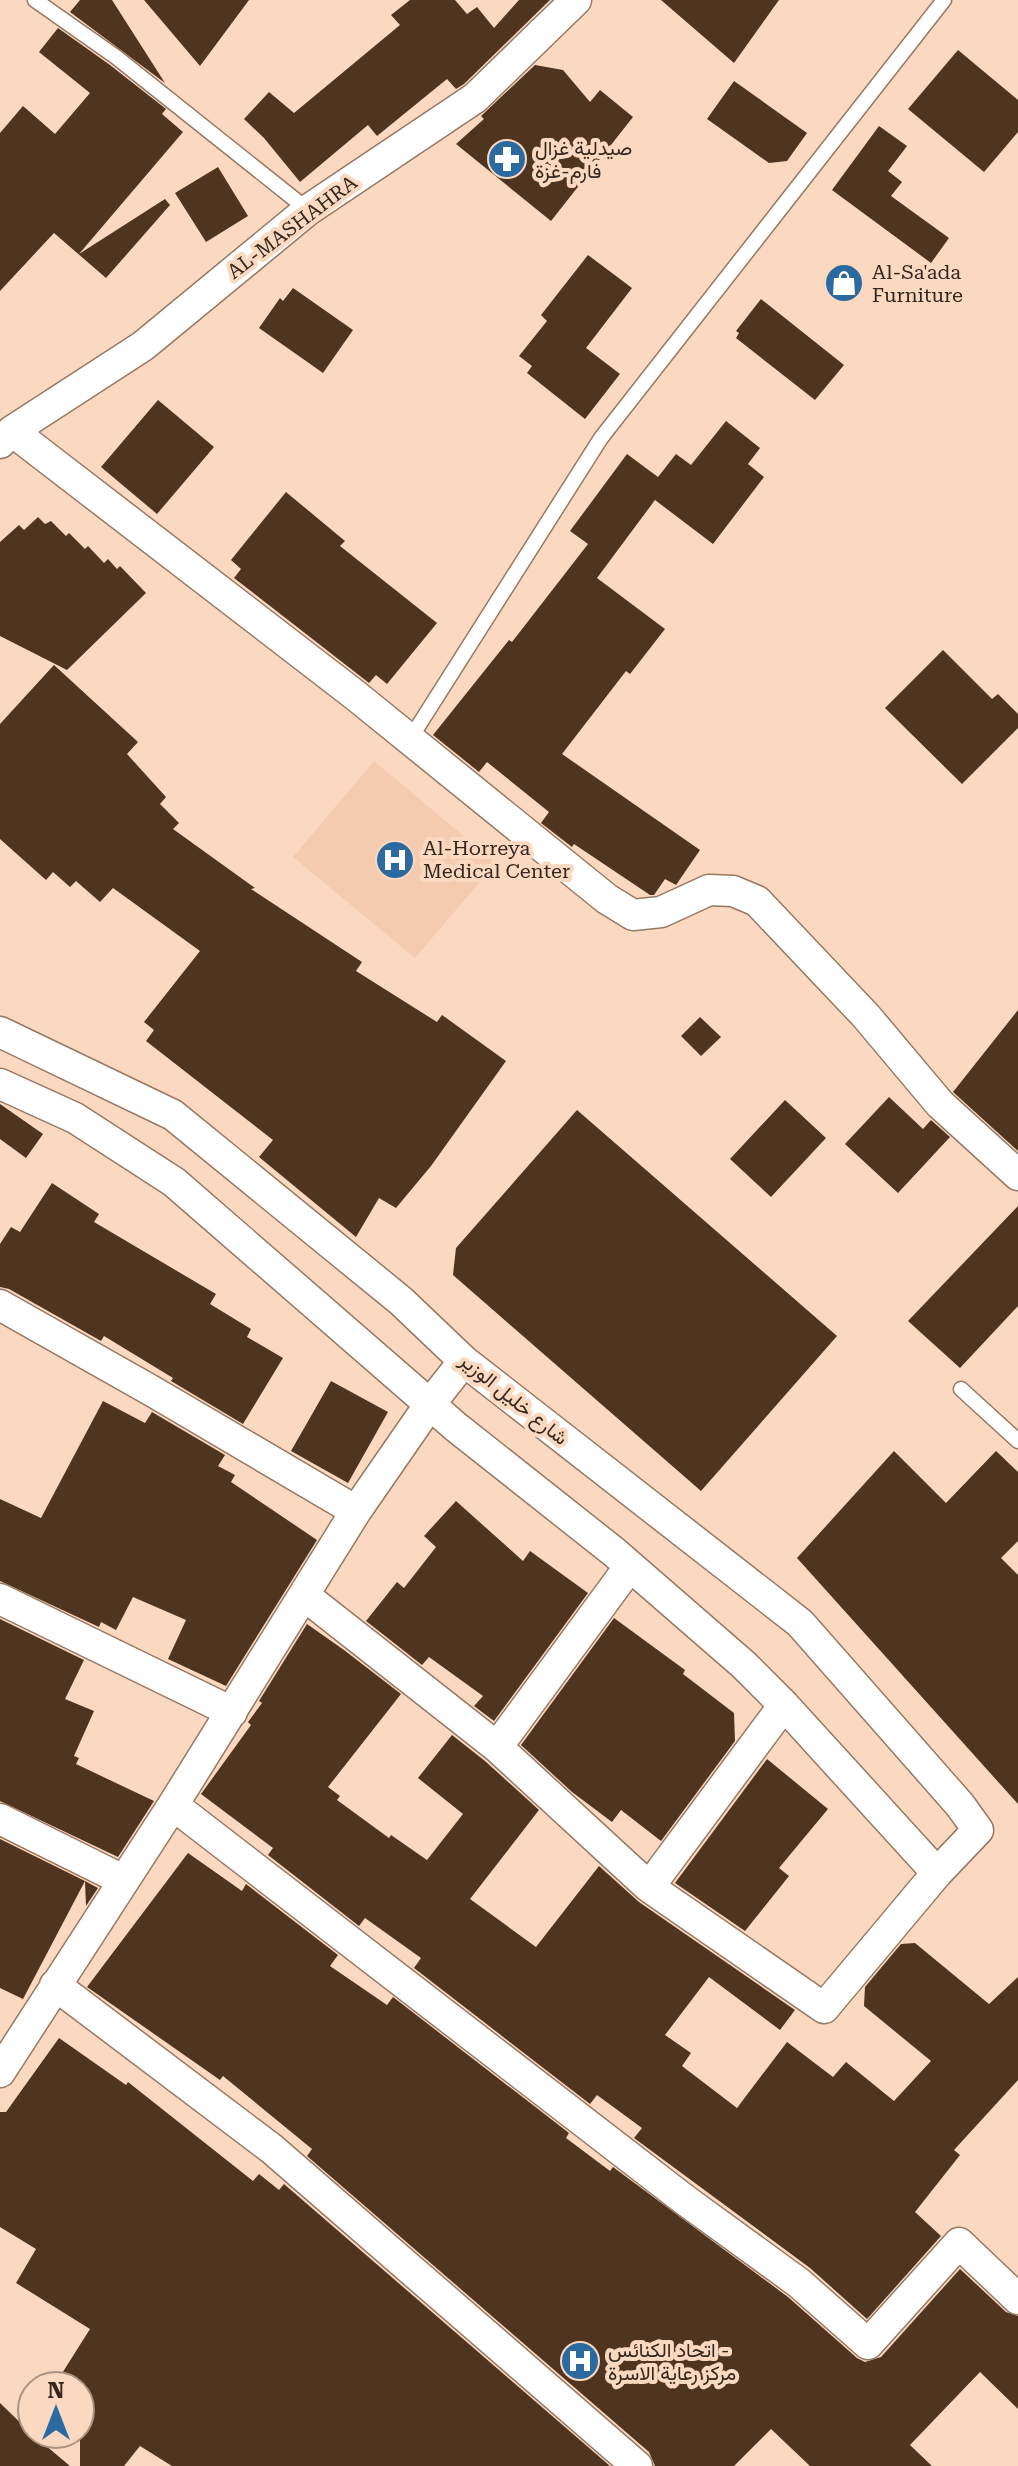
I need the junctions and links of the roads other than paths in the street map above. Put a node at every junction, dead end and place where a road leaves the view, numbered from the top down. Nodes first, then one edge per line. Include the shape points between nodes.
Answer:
1 (35, 0) edge
2 (576, 0) edge
3 (944, 0) edge
4 (308, 210) junction
5 (6, 437) edge
6 (410, 739) junction
7 (0, 1032) edge
8 (0, 1084) edge
9 (1018, 1175) edge
10 (0, 1305) edge
11 (464, 1361) junction
12 (961, 1389) dead end
13 (430, 1404) junction
14 (1018, 1441) edge
15 (356, 1511) junction
16 (630, 1566) junction
17 (305, 1596) junction
18 (0, 1599) edge
19 (784, 1705) junction
20 (232, 1712) junction
21 (497, 1747) junction
22 (173, 1805) junction
23 (0, 1819) edge
24 (937, 1873) junction
25 (123, 1880) junction
26 (649, 1887) junction
27 (55, 1985) junction
28 (4, 2055) edge
29 (1018, 2299) edge
30 (637, 2466) edge

1 - 4 lane via 116,57
2 - 4 street, AL-MASHAHRA via 475,98
3 - 6 lane via 601,438
4 - 5 street, AL-MASHAHRA via 143,346
5 - 6 street
6 - 9 street via 633,915 661,912 709,890 733,891 757,901 940,1104
7 - 11 street, شارع خليل الوزير via 173,1115 401,1301
8 - 13 street via 75,1118 174,1182
10 - 15 street
11 - 13 street
11 - 24 street, شارع خليل الوزير via 800,1623 978,1830
12 - 14 lane
13 - 15 street
13 - 16 street
15 - 17 street
16 - 19 street
16 - 21 street
17 - 20 street
17 - 21 street
18 - 20 street
19 - 24 street
19 - 26 street
20 - 22 street
21 - 26 street
22 - 25 street
22 - 29 street via 799,2283 868,2344 959,2243
23 - 25 street
24 - 26 street via 824,2008
25 - 27 street
27 - 28 street
27 - 30 street via 272,2149

